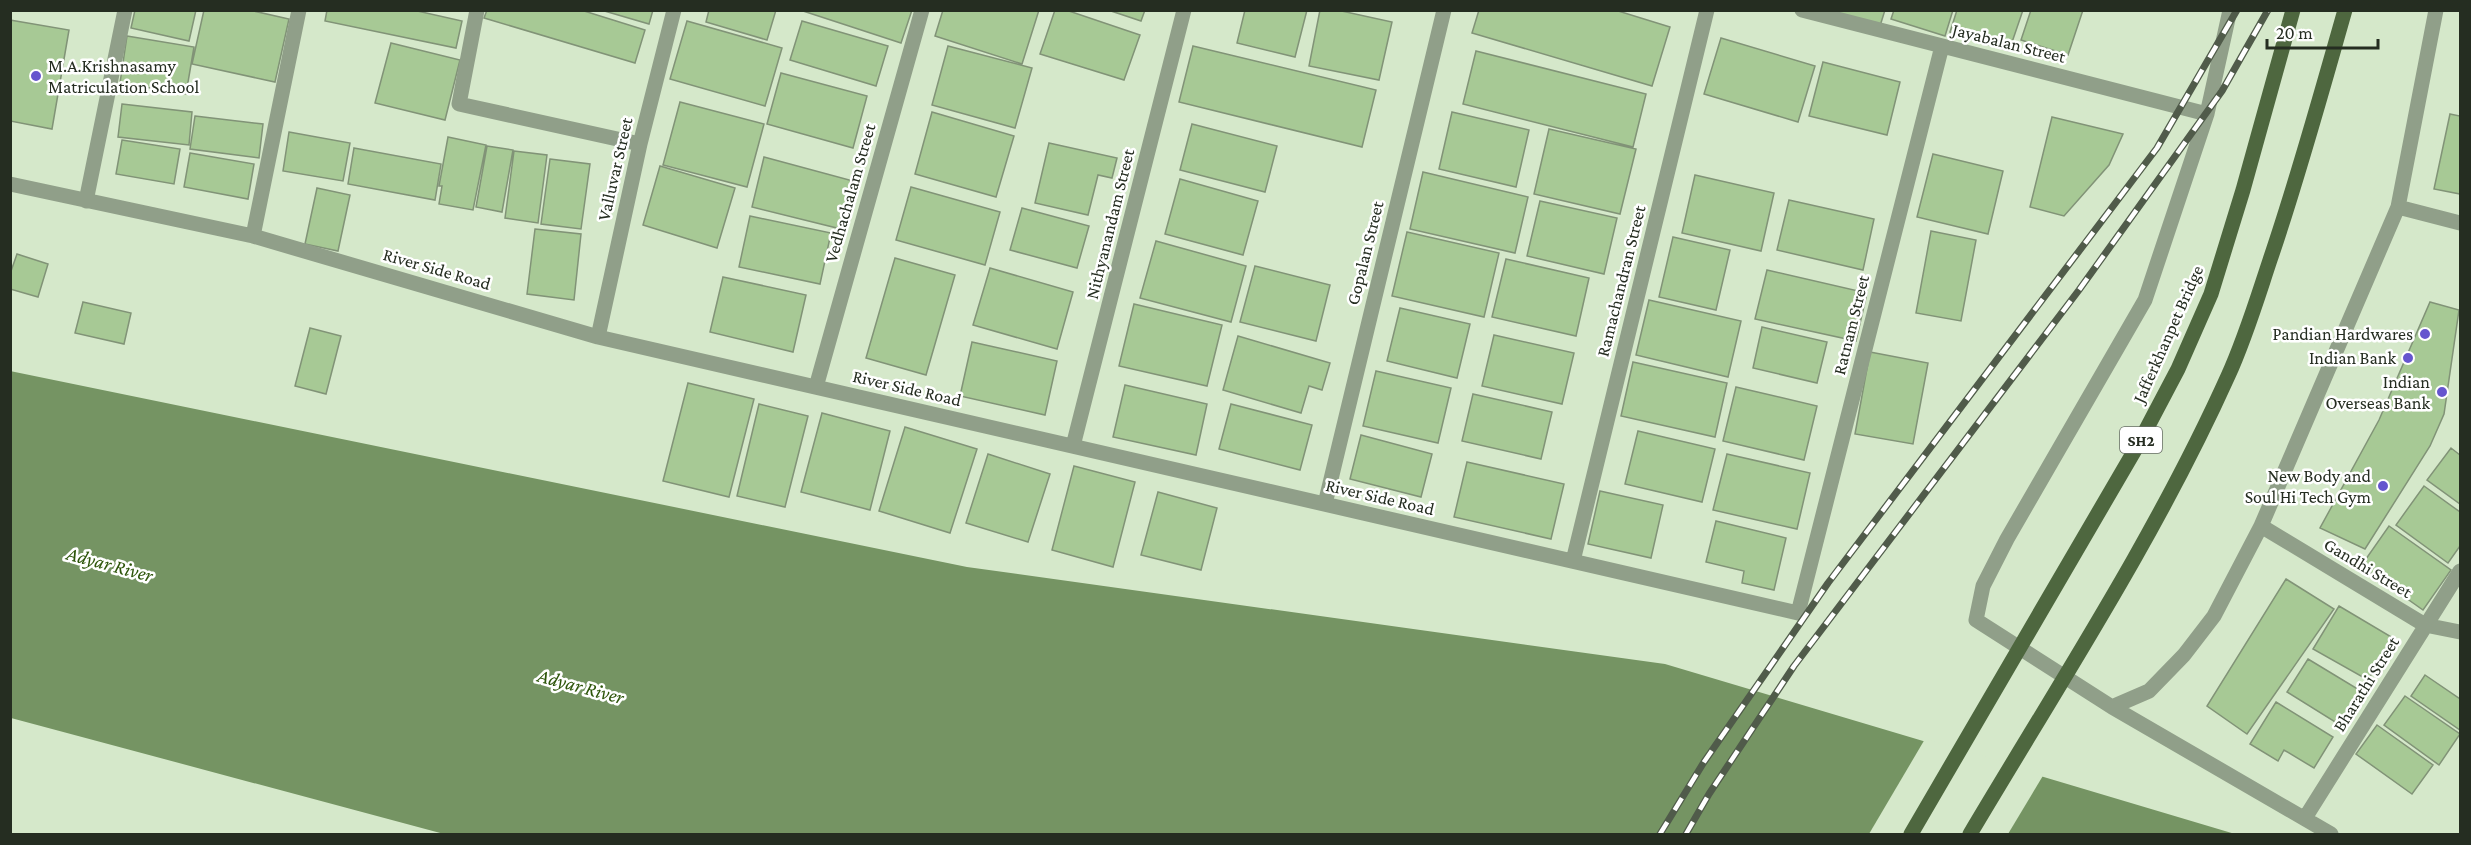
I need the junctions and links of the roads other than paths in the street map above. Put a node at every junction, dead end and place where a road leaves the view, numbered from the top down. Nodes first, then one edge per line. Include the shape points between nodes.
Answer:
1 (125, 10) edge
2 (300, 10) edge
3 (477, 10) edge
4 (674, 10) edge
5 (922, 10) edge
6 (1184, 10) edge
7 (1444, 10) edge
8 (1707, 10) edge
9 (1802, 10) edge
10 (2230, 10) edge
11 (2294, 10) edge
12 (2345, 10) edge
13 (2436, 10) edge
14 (1942, 46) junction
15 (2208, 114) junction
16 (640, 144) junction
17 (10, 184) edge
18 (86, 201) junction
19 (2398, 207) junction
20 (2460, 223) edge
21 (253, 236) junction
22 (598, 337) junction
23 (816, 387) junction
24 (1073, 446) junction
25 (1325, 504) junction
26 (2261, 526) junction
27 (1573, 561) junction
28 (2460, 571) edge
29 (1798, 613) joint
30 (2426, 625) junction
31 (2460, 632) edge
32 (2112, 707) junction
33 (2305, 818) junction
34 (1911, 834) edge
35 (1970, 834) edge
36 (2331, 834) edge

1 - 18 street
2 - 21 street
3 - 16 street via 459,104
4 - 16 street, Valluvar Street
5 - 23 street, Vedhachalam Street
6 - 24 street, Nithyanandam Street
7 - 25 street, Gopalan Street
8 - 27 street, Ramachandran Street
9 - 14 street, Jayabalan Street
10 - 15 street
11 - 34 main road, Jafferkhanpet Bridge / SH2, bridge via 2211,294 2178,369 2139,443
12 - 35 main road, SH2, bridge via 2296,182 2228,375 2181,473
13 - 19 street
14 - 15 street, Jayabalan Street
14 - 29 street, Ratnam Street
15 - 32 street via 2145,300 2007,538 1983,586 1976,620
16 - 22 street, Valluvar Street
17 - 18 street, River Side Road
18 - 21 street, River Side Road
19 - 20 street
19 - 26 street
21 - 22 street, River Side Road
22 - 23 street, River Side Road
23 - 24 street, River Side Road
24 - 25 street, River Side Road
25 - 27 street, River Side Road
26 - 30 street, Gandhi Street
26 - 32 street via 2214,616 2184,655 2149,691
27 - 29 street, River Side Road
28 - 30 street, Bharathi Street
30 - 31 street, Gandhi Street
30 - 33 street, Bharathi Street
32 - 33 street
33 - 36 street

